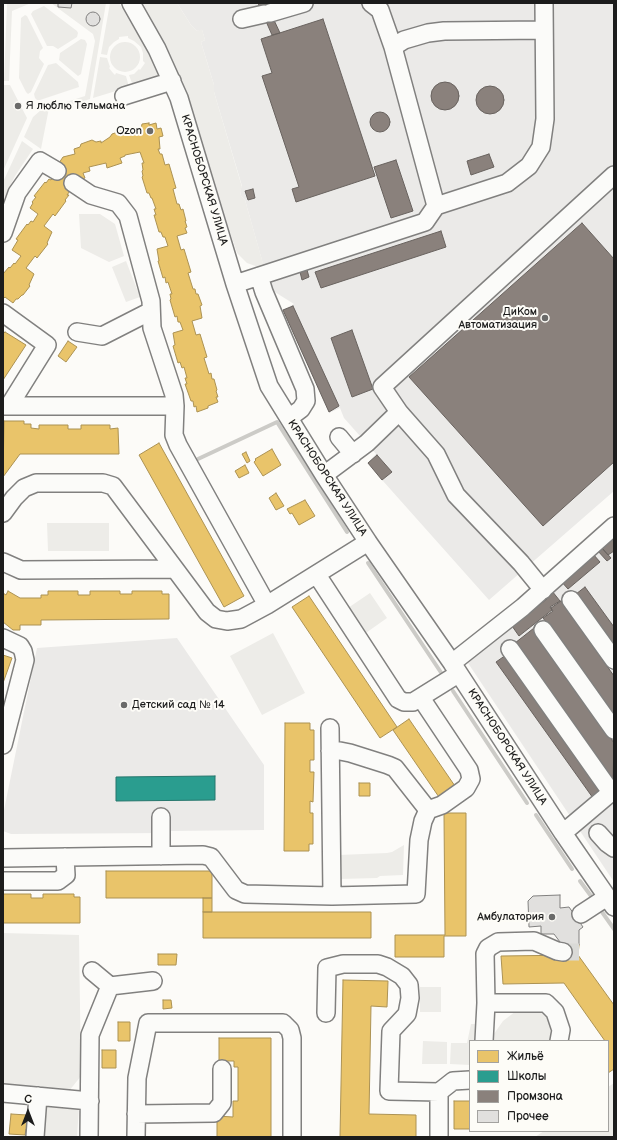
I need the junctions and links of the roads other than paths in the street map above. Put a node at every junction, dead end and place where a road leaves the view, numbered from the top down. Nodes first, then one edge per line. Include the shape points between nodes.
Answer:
1 (131, 3) edge
2 (304, 3) edge
3 (371, 3) edge
4 (544, 3) edge
5 (242, 19) dead end
6 (544, 30) junction
7 (393, 47) junction
8 (172, 81) junction
9 (124, 96) dead end
10 (57, 171) dead end
11 (614, 175) edge
12 (73, 183) dead end
13 (436, 206) junction
14 (3, 233) edge
15 (259, 276) junction
16 (235, 284) junction
17 (151, 311) junction
18 (3, 313) edge
19 (77, 332) dead end
20 (6, 406) edge
21 (175, 406) junction
22 (399, 412) junction
23 (289, 418) junction
24 (339, 437) dead end
25 (353, 454) junction
26 (324, 475) junction
27 (3, 513) edge
28 (614, 526) edge
29 (368, 542) junction
30 (3, 562) edge
31 (176, 569) junction
32 (317, 575) junction
33 (543, 590) junction
34 (571, 600) dead end
35 (268, 605) junction
36 (543, 630) dead end
37 (3, 638) edge
38 (510, 649) dead end
39 (614, 660) edge
40 (455, 668) junction
41 (421, 698) junction
42 (330, 728) dead end
43 (614, 730) edge
44 (3, 745) edge
45 (330, 751) junction
46 (613, 791) edge
47 (428, 810) junction
48 (161, 817) dead end
49 (563, 833) junction
50 (598, 833) dead end
51 (614, 848) edge
52 (161, 856) junction
53 (65, 857) junction
54 (3, 858) edge
55 (3, 881) edge
56 (332, 896) junction
57 (610, 902) edge
58 (581, 914) dead end
59 (563, 952) tunnel mouth
60 (92, 971) dead end
61 (153, 981) dead end
62 (110, 986) junction
63 (486, 1003) junction
64 (326, 1013) dead end
65 (484, 1040) edge
66 (559, 1040) edge
67 (222, 1069) dead end
68 (469, 1080) edge
69 (439, 1092) junction
70 (3, 1093) edge
71 (38, 1096) junction
72 (90, 1101) junction
73 (136, 1114) junction
74 (35, 1137) edge
75 (89, 1137) edge
76 (136, 1137) edge
77 (292, 1137) edge
78 (439, 1137) edge

1 - 8 street, КРАСНОБОРСКАЯ УЛИЦА
2 - 5 street
3 - 7 street via 380,10
4 - 6 street
6 - 7 street via 428,33 404,40
6 - 13 street via 545,119 541,146 529,166 507,183
7 - 13 street
8 - 9 street
8 - 16 street, КРАСНОБОРСКАЯ УЛИЦА
10 - 14 street via 40,162 17,193
11 - 22 street via 382,387
12 - 17 street via 91,195 118,203 128,216 151,301
13 - 15 street via 425,222
15 - 16 street
15 - 23 street via 305,389 306,401 301,409
16 - 23 street, КРАСНОБОРСКАЯ УЛИЦА via 269,386
17 - 19 street via 102,336
17 - 21 street via 152,328 174,395
18 - 20 street via 47,345
20 - 21 street
21 - 35 street via 174,435 178,445
22 - 25 street
22 - 33 street via 436,454 456,495
23 - 26 street, КРАСНОБОРСКАЯ УЛИЦА
24 - 25 street
25 - 26 street
26 - 29 street, КРАСНОБОРСКАЯ УЛИЦА
27 - 31 street via 24,488 36,483 103,483 113,486
28 - 33 street
29 - 32 street
29 - 40 street, КРАСНОБОРСКАЯ УЛИЦА
30 - 31 street via 21,570
31 - 35 street via 206,612 216,619 241,619
32 - 35 street
32 - 41 street via 398,699 413,702
33 - 40 street
34 - 39 street
36 - 43 street
37 - 44 street via 20,646 24,651 25,660
38 - 46 street
40 - 41 street
40 - 49 street, КРАСНОБОРСКАЯ УЛИЦА
41 - 47 street via 469,770 470,779 466,788 442,805
42 - 45 street
45 - 47 street via 350,753 395,768
45 - 56 street
46 - 49 street
47 - 56 street via 419,840 416,894
48 - 52 street
49 - 57 street, КРАСНОБОРСКАЯ УЛИЦА
50 - 51 street
52 - 53 street
52 - 56 street via 211,857 236,890 245,894
53 - 54 street
53 - 55 street via 66,874 58,882
57 - 58 street
59 - 63 street via 534,941 498,942 488,948 485,954
60 - 62 street
61 - 62 street
62 - 72 street via 90,1035
63 - 65 street
63 - 66 street via 546,1003 555,1012 561,1030
64 - 69 street via 327,968 343,964 378,964 402,976 409,985 410,998 407,1014 391,1031 389,1091
67 - 73 street via 222,1103 214,1113
68 - 69 street via 453,1081
69 - 78 street
70 - 71 street
71 - 72 street
71 - 74 street
72 - 75 street
73 - 76 street
73 - 77 street via 137,1078 148,1023 283,1023 290,1030 292,1038

